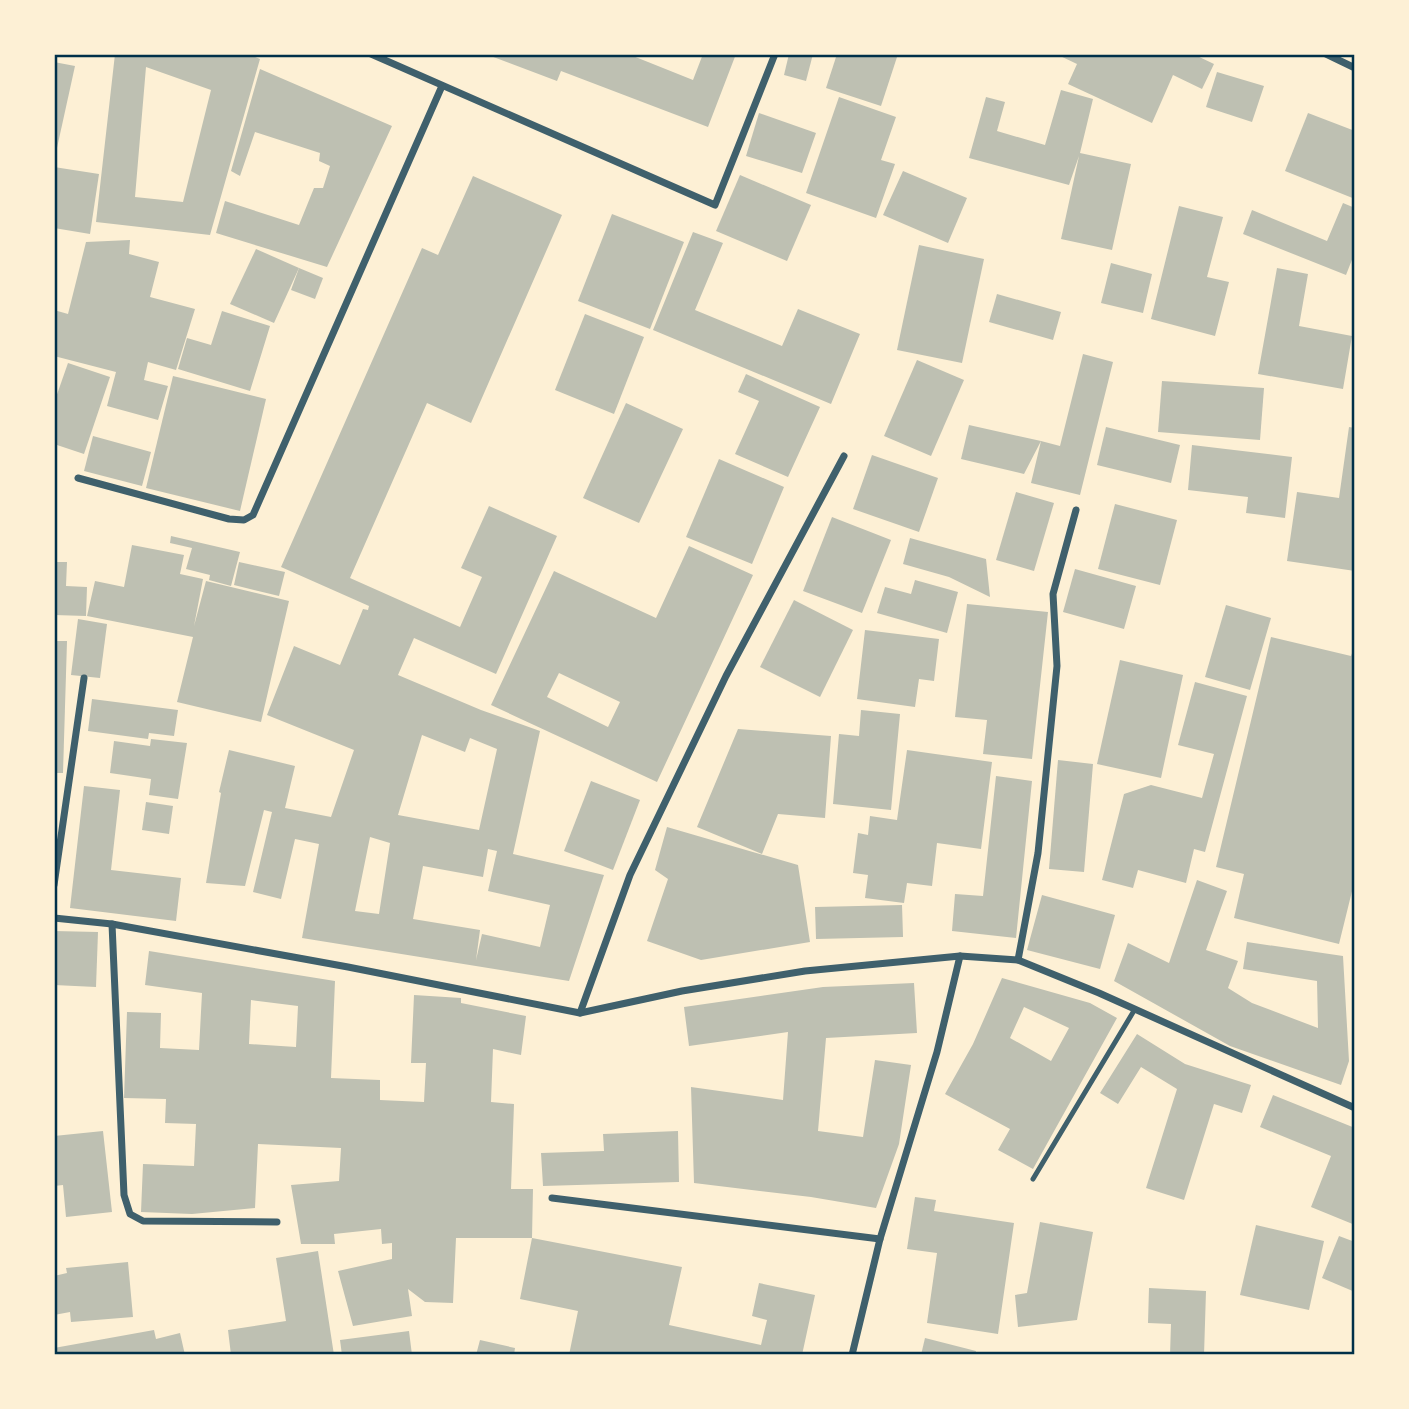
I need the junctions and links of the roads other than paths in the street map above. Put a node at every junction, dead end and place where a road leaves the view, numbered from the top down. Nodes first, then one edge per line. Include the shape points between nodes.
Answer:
1 (371, 54) edge
2 (775, 54) edge
3 (1326, 54) edge
4 (1355, 68) edge
5 (443, 86) junction
6 (844, 456) dead end
7 (78, 478) dead end
8 (1076, 510) dead end
9 (84, 678) dead end
10 (54, 885) edge
11 (54, 918) edge
12 (112, 924) junction
13 (960, 956) junction
14 (1018, 960) junction
15 (1135, 1009) junction
16 (580, 1013) junction
17 (1355, 1108) edge
18 (1034, 1179) dead end
19 (552, 1198) dead end
20 (277, 1222) dead end
21 (880, 1239) junction
22 (852, 1355) edge

1 - 5 street
2 - 5 street via 715,205
3 - 4 street
5 - 7 street via 253,515 229,519
6 - 16 street via 726,676 630,875
8 - 14 street via 1053,594 1055,680 1038,853
9 - 10 street
11 - 12 street
12 - 16 street
12 - 20 street via 124,1195 130,1213 144,1222
13 - 14 street
13 - 16 street via 805,971
13 - 21 street via 937,1052
14 - 15 street
15 - 17 street
15 - 18 lane
19 - 21 street
21 - 22 street

